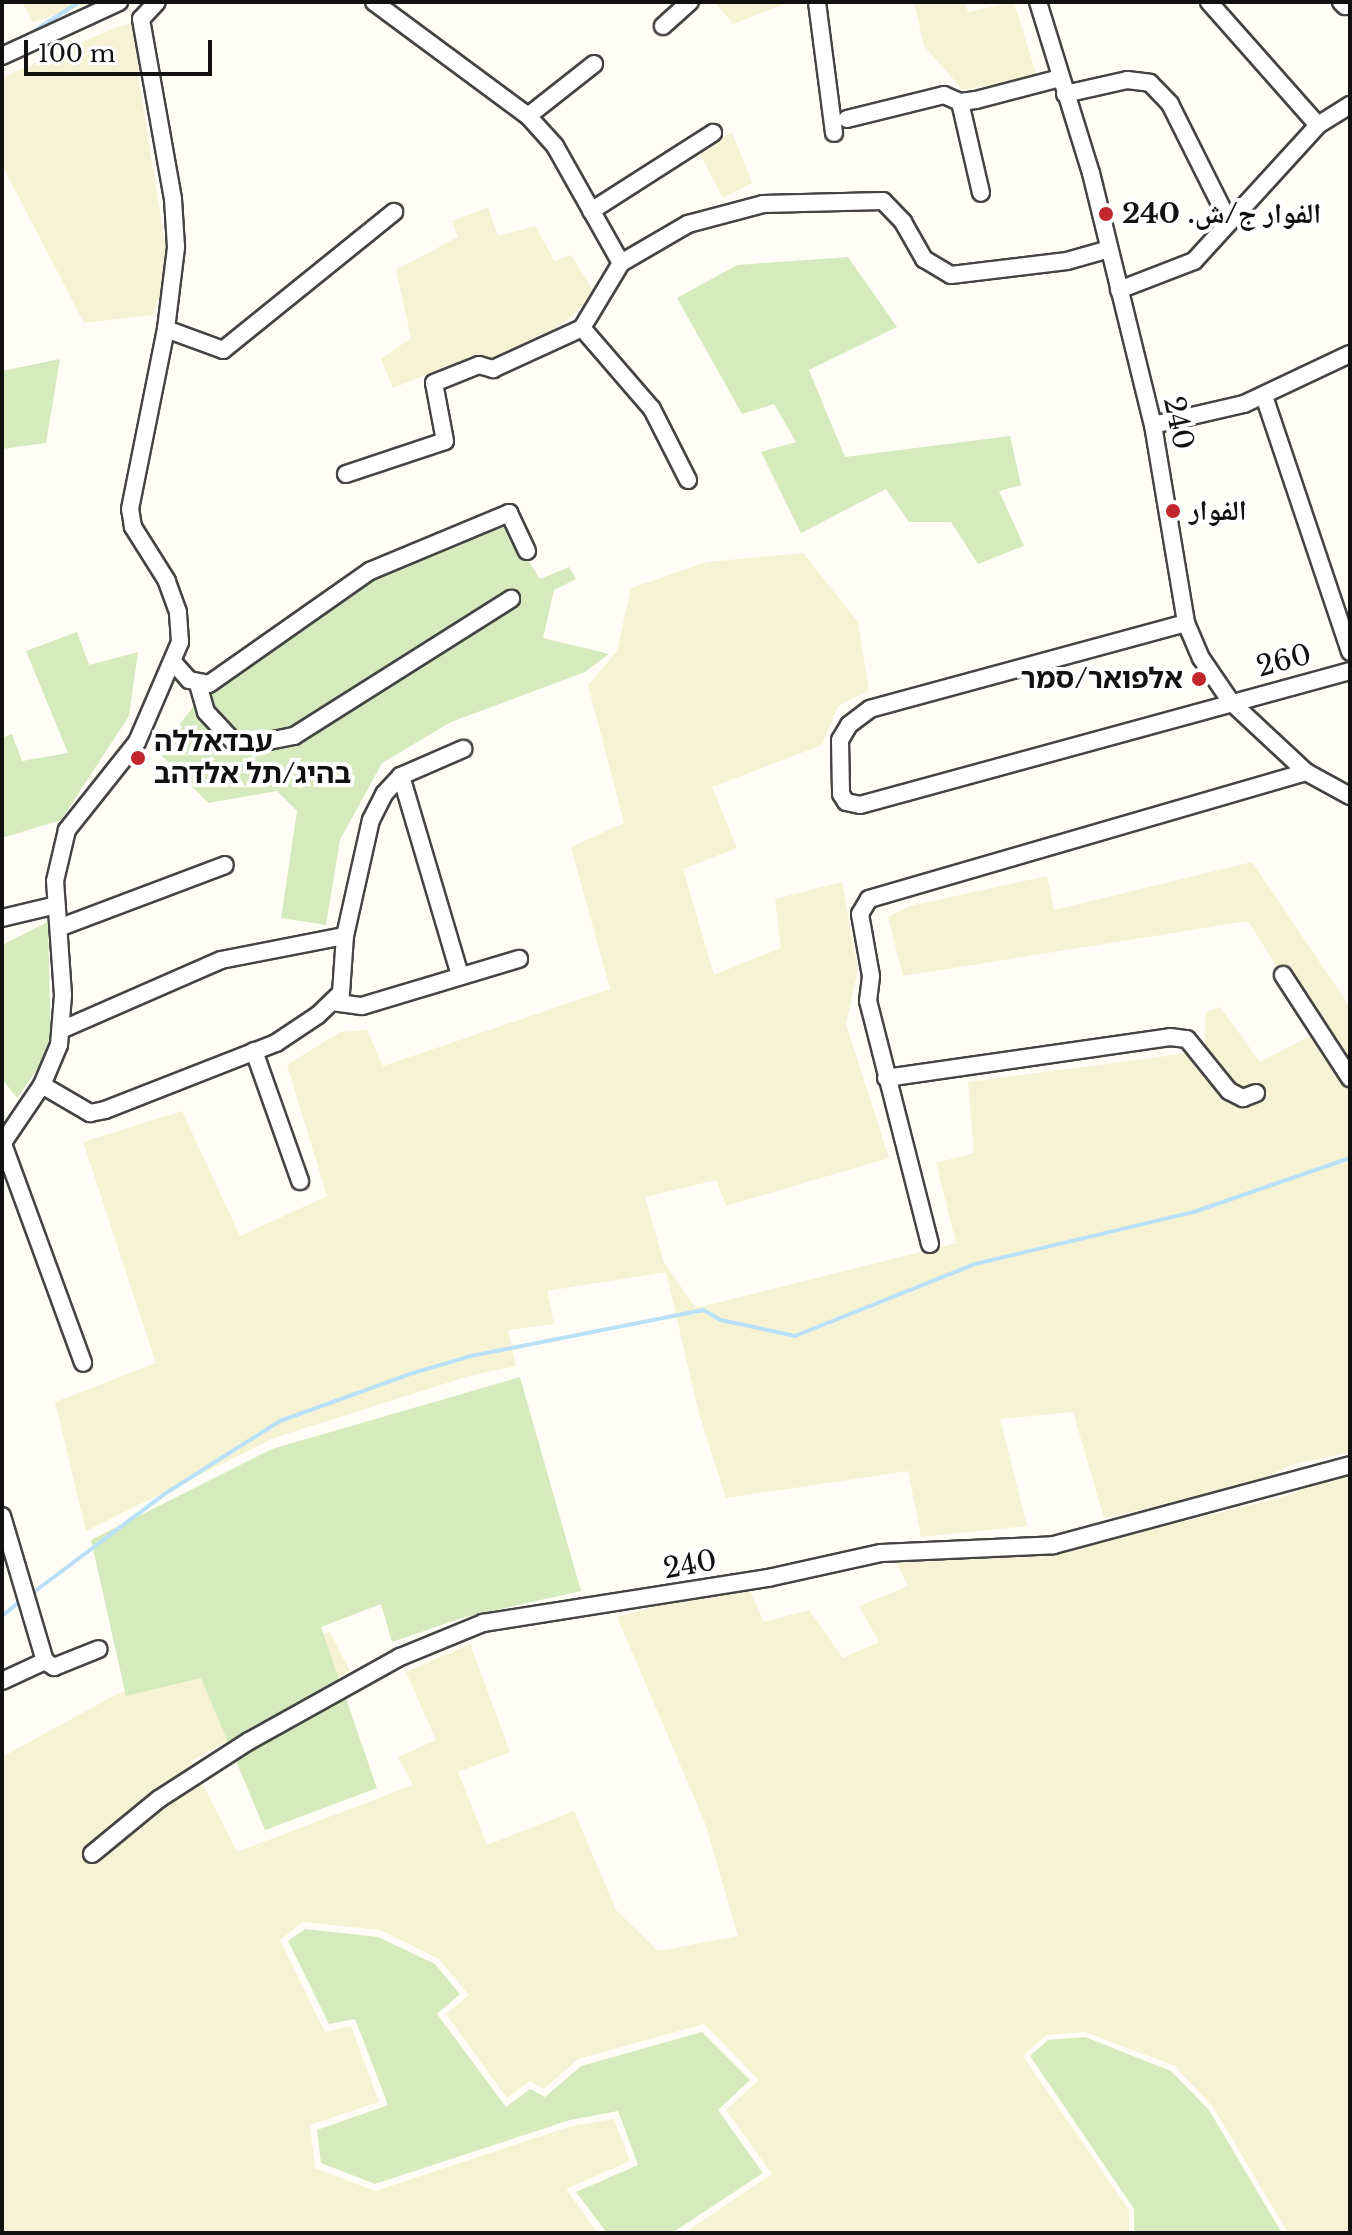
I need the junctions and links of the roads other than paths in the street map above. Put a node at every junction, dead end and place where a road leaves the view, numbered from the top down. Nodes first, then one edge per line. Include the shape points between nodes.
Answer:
1 (374, 2) edge
2 (690, 2) edge
3 (817, 2) edge
4 (1039, 2) edge
5 (1209, 2) edge
6 (154, 3) edge
7 (128, 8) edge
8 (663, 26) dead end
9 (2, 56) edge
10 (594, 64) dead end
11 (1063, 86) junction
12 (960, 102) junction
13 (1350, 105) edge
14 (528, 116) junction
15 (847, 119) dead end
16 (1318, 125) junction
17 (713, 133) dead end
18 (834, 133) dead end
19 (981, 193) dead end
20 (591, 211) junction
21 (394, 212) dead end
22 (1228, 220) junction
23 (1109, 249) junction
24 (621, 263) junction
25 (1119, 290) junction
26 (582, 328) junction
27 (166, 329) junction
28 (1350, 354) edge
29 (1264, 396) junction
30 (1153, 425) junction
31 (346, 474) dead end
32 (688, 480) dead end
33 (527, 551) dead end
34 (511, 599) dead end
35 (1186, 623) junction
36 (1350, 652) edge
37 (173, 662) junction
38 (1350, 671) edge
39 (198, 684) junction
40 (1231, 702) junction
41 (463, 749) dead end
42 (1306, 772) junction
43 (401, 776) junction
44 (1350, 796) edge
45 (225, 865) dead end
46 (56, 905) junction
47 (2, 918) edge
48 (61, 927) junction
49 (345, 936) junction
50 (519, 959) dead end
51 (460, 975) junction
52 (1283, 975) dead end
53 (332, 1002) junction
54 (61, 1030) junction
55 (254, 1051) junction
56 (886, 1078) junction
57 (1350, 1078) edge
58 (42, 1085) junction
59 (1256, 1093) dead end
60 (2, 1144) edge
61 (300, 1181) dead end
62 (930, 1244) dead end
63 (83, 1363) dead end
64 (1350, 1465) edge
65 (2, 1516) edge
66 (99, 1649) dead end
67 (45, 1661) junction
68 (2, 1681) edge
69 (92, 1854) dead end

1 - 14 street
2 - 8 street
3 - 18 street
4 - 11 street, 240
5 - 16 street
6 - 7 street
7 - 9 street via 101,10
7 - 27 street via 173,199 176,247
10 - 14 street
11 - 12 street
11 - 22 street via 1150,83 1170,104
11 - 23 street, 240
12 - 15 street via 944,95
12 - 19 street
13 - 16 street
14 - 20 street via 555,146
16 - 22 street
17 - 20 street
20 - 24 street
21 - 27 street via 223,350
22 - 25 street via 1194,261
23 - 24 street via 1067,261 951,275 924,259 903,222 883,201 817,200 763,204 688,224
23 - 25 street, 240
24 - 26 street
25 - 30 street, 240
26 - 31 street via 493,369 479,365 434,383 445,441
26 - 32 street via 652,409
27 - 37 street via 130,509 133,527 167,581 178,612 180,642
28 - 29 street
29 - 30 street
29 - 36 street
30 - 35 street, 240
33 - 39 street via 509,513 370,571 223,678
34 - 39 street via 294,736 248,745 232,740 206,712
35 - 40 street, 240 via 1201,658
35 - 40 street, 260 via 870,709 840,740 841,794 846,802 860,805
37 - 39 street
37 - 46 street via 137,742 67,830 58,857
38 - 40 street, 260
40 - 42 street, 240
41 - 43 street
42 - 44 street, 240
42 - 56 street via 869,899 860,914 871,976 868,1001
43 - 49 street via 371,820
43 - 51 street
45 - 48 street
46 - 47 street
46 - 48 street
48 - 54 street
49 - 53 street via 341,993
49 - 54 street via 221,960
50 - 51 street
51 - 53 street via 362,1006
52 - 57 street
53 - 55 street via 276,1043
54 - 58 street
55 - 58 street via 90,1113
55 - 61 street
56 - 59 street via 1170,1037 1187,1039 1229,1091 1243,1098
56 - 62 street
58 - 60 street
60 - 63 street
64 - 69 street, 240 via 1054,1545 881,1553 753,1581 483,1623 400,1657 249,1741 159,1799
65 - 67 street
66 - 67 street via 54,1667
67 - 68 street

